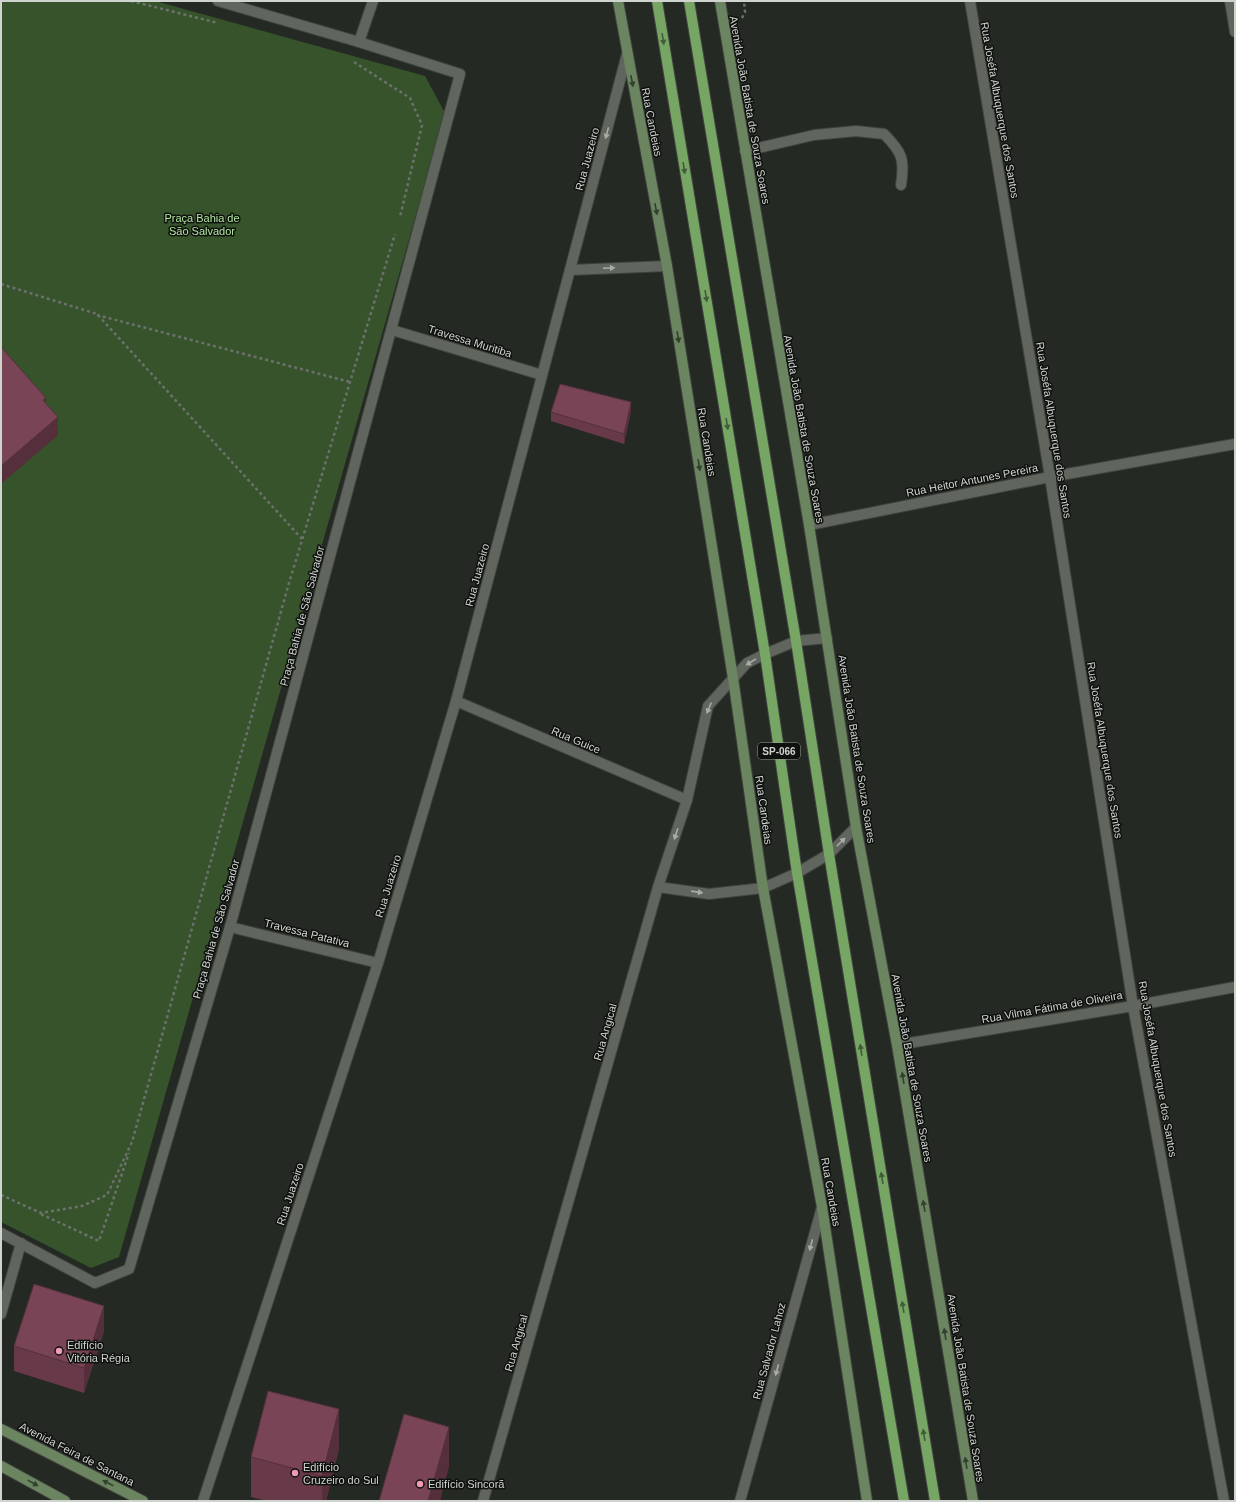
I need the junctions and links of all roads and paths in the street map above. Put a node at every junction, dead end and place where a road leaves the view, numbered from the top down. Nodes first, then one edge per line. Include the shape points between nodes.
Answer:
1 (131, 1) edge
2 (218, 1) edge
3 (373, 1) edge
4 (618, 1) edge
5 (657, 1) edge
6 (689, 1) edge
7 (720, 1) edge
8 (970, 1) edge
9 (1230, 1) edge
10 (221, 23) dead end
11 (1235, 32) edge
12 (359, 42) junction
13 (627, 54) junction
14 (354, 61) dead end
15 (745, 151) junction
16 (901, 185) dead end
17 (399, 219) dead end
18 (396, 234) dead end
19 (667, 266) junction
20 (570, 270) junction
21 (1, 284) edge
22 (97, 314) junction
23 (392, 330) junction
24 (542, 374) junction
25 (350, 382) junction
26 (1235, 444) edge
27 (1050, 477) junction
28 (809, 525) junction
29 (302, 539) junction
30 (827, 638) junction
31 (796, 641) junction
32 (765, 654) junction
33 (733, 678) junction
34 (456, 701) junction
35 (687, 800) junction
36 (856, 827) junction
37 (829, 854) junction
38 (797, 874) junction
39 (658, 887) junction
40 (763, 888) junction
41 (230, 927) junction
42 (378, 963) junction
43 (1235, 987) edge
44 (1133, 1006) junction
45 (897, 1045) junction
46 (132, 1142) junction
47 (1, 1195) edge
48 (822, 1207) junction
49 (41, 1214) junction
50 (1, 1233) edge
51 (21, 1243) junction
52 (1, 1314) edge
53 (1, 1429) edge
54 (1, 1466) edge
55 (65, 1501) edge
56 (143, 1501) edge
57 (204, 1501) edge
58 (483, 1501) edge
59 (740, 1501) edge
60 (867, 1501) edge
61 (904, 1501) edge
62 (935, 1501) edge
63 (972, 1501) edge
64 (1224, 1501) edge

1 - 10 path
2 - 12 street, Praça Bahia de São Salvador
3 - 12 street
4 - 13 main road, Rua Candeias
5 -> 32 main road, SP-066
6 - 31 main road, SP-066
7 - 15 main road, Avenida João Batista de Souza Soares
8 - 27 street, Rua Joséfa Albuquerque dos Santos
9 - 11 street
12 - 23 street, Praça Bahia de São Salvador via 460,74
13 -> 19 main road, Rua Candeias
13 -> 20 street, Rua Juazeiro
14 - 17 path via 410,98 422,125
15 - 16 street via 814,135 856,131 884,134 896,147 902,161
15 - 28 main road, Avenida João Batista de Souza Soares
18 - 25 path
20 -> 19 street
19 -> 33 main road, Rua Candeias
20 - 24 street, Rua Juazeiro
21 - 22 path
22 - 25 path
22 - 29 path
23 - 24 street, Travessa Muritiba
23 - 41 street, Praça Bahia de São Salvador
24 - 34 street, Rua Juazeiro
25 - 29 path
26 - 27 street, Rua Heitor Antunes Pereira
27 - 28 street, Rua Heitor Antunes Pereira
27 - 44 street, Rua Joséfa Albuquerque dos Santos
28 - 30 main road, Avenida João Batista de Souza Soares
29 - 46 path
30 - 31 street, Rua Angical
30 - 36 main road, Avenida João Batista de Souza Soares
31 - 32 street, Rua Angical
31 - 37 main road, SP-066
32 -> 33 street, Rua Angical via 747,663
32 - 38 main road, SP-066
33 -> 35 street, Rua Angical via 708,706
33 - 40 main road, Rua Candeias
34 - 35 street, Rua Guice
34 - 42 street, Rua Juazeiro
35 -> 39 street, Rua Angical
37 -> 36 street
36 - 45 main road, Avenida João Batista de Souza Soares
37 - 38 street
62 -> 37 main road, SP-066
38 - 40 street
38 - 61 main road, SP-066
39 -> 40 street via 709,894
39 - 58 street, Rua Angical
40 - 48 main road, Rua Candeias
41 - 42 street, Travessa Patativa
41 - 51 street, Praça Bahia de São Salvador via 129,1269 95,1283
42 - 57 street, Rua Juazeiro
43 - 44 street, Rua Vilma Fátima de Oliveira
44 - 45 street, Rua Vilma Fátima de Oliveira
44 - 64 street, Rua Joséfa Albuquerque dos Santos
63 -> 45 main road, Avenida João Batista de Souza Soares
46 - 49 path via 107,1195 82,1206
46 - 49 path via 99,1241
47 - 49 path
48 -> 59 street, Rua Salvador Lahoz
48 - 60 main road, Rua Candeias
50 - 51 street, Praça Bahia de São Salvador
51 - 52 street
56 -> 53 main road, Avenida Feira de Santana
54 -> 55 main road

